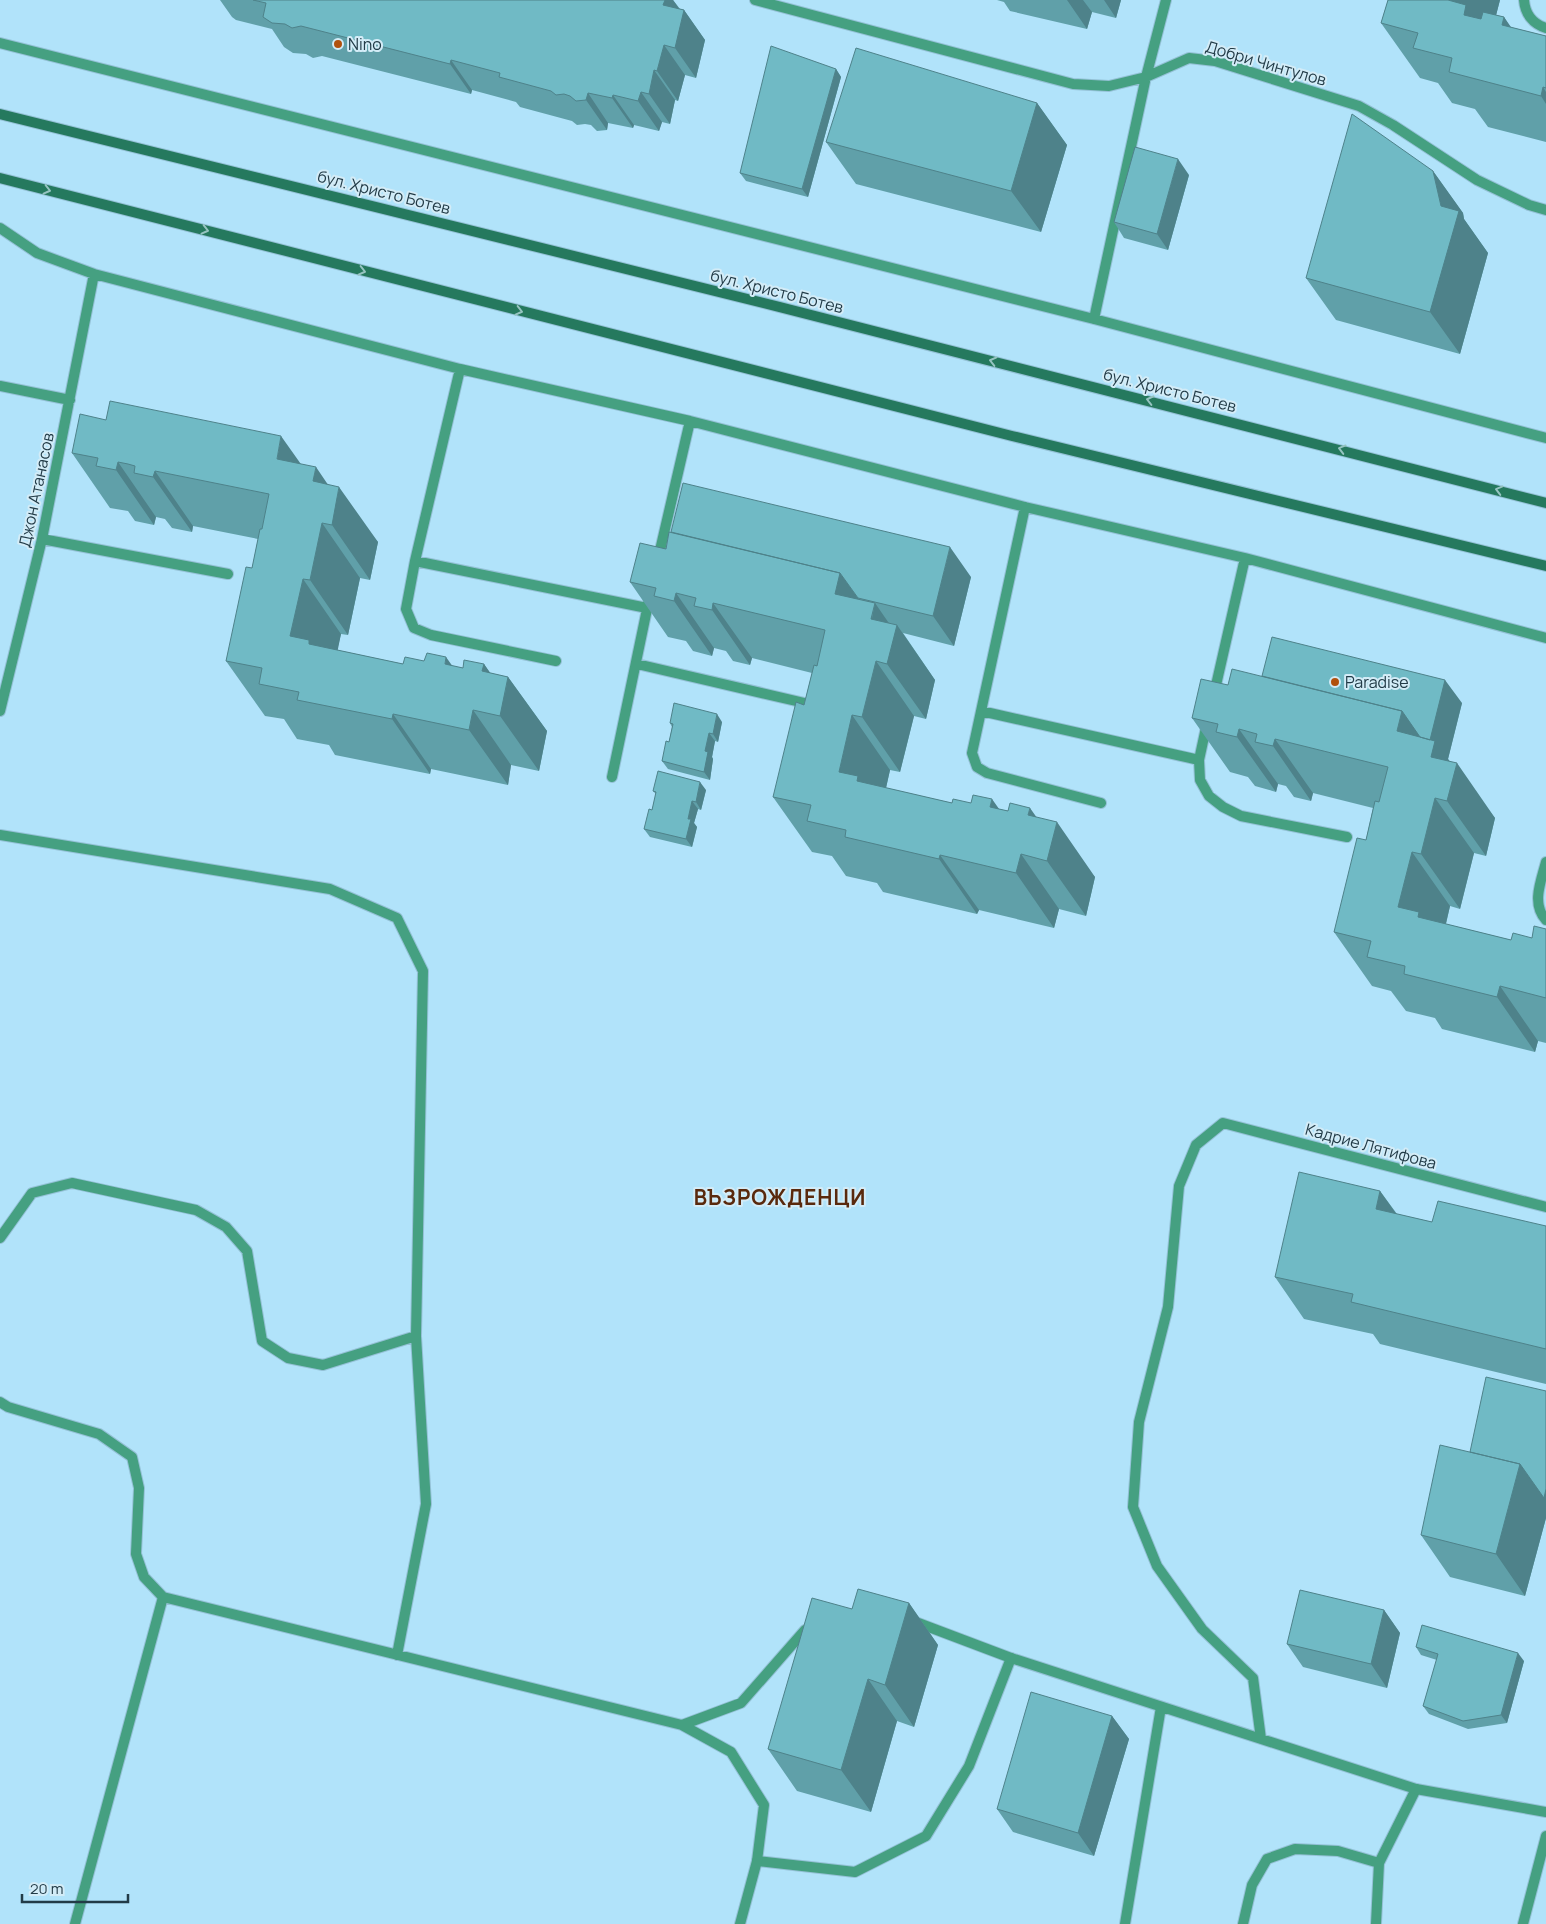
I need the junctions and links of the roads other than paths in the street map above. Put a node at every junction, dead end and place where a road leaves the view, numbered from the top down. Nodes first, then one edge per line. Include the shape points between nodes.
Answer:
1 (755, 0) edge
2 (1166, 0) edge
3 (1524, 0) edge
4 (1546, 28) edge
5 (0, 43) edge
6 (1146, 77) junction
7 (0, 114) edge
8 (0, 178) edge
9 (1546, 210) edge
10 (0, 228) edge
11 (94, 274) junction
12 (1094, 319) junction
13 (460, 369) junction
14 (0, 386) edge
15 (70, 400) junction
16 (690, 422) junction
17 (1546, 438) edge
18 (1546, 503) edge
19 (1025, 507) junction
20 (42, 539) junction
21 (1245, 558) junction
22 (415, 562) junction
23 (1546, 566) edge
24 (656, 570) edge
25 (228, 574) dead end
26 (651, 589) edge
27 (647, 608) junction
28 (1546, 638) edge
29 (556, 661) dead end
30 (637, 664) junction
31 (809, 704) edge
32 (0, 711) edge
33 (981, 712) junction
34 (1199, 760) junction
35 (612, 777) dead end
36 (1101, 803) dead end
37 (0, 835) edge
38 (1347, 837) dead end
39 (1546, 862) edge
40 (1546, 920) edge
41 (1546, 1207) edge
42 (0, 1238) edge
43 (416, 1336) junction
44 (0, 1402) edge
45 (163, 1597) junction
46 (902, 1617) edge
47 (822, 1625) edge
48 (397, 1655) junction
49 (1011, 1658) junction
50 (1161, 1706) junction
51 (682, 1725) junction
52 (1261, 1739) junction
53 (1416, 1789) junction
54 (1546, 1812) edge
55 (1546, 1836) edge
56 (758, 1861) junction
57 (1379, 1863) junction
58 (75, 1924) edge
59 (740, 1924) edge
60 (1126, 1924) edge
61 (1243, 1924) edge
62 (1376, 1924) edge
63 (1523, 1924) edge

1 - 6 street, Добри Чинтулов via 1073,84 1109,86
2 - 6 street
3 - 4 street via 1534,22
5 - 12 street
6 - 9 street, Добри Чинтулов via 1189,58 1215,61 1359,106 1477,180
6 - 12 street
18 -> 7 main road, бул. Христо Ботев via 444,222
8 -> 23 main road via 1002,434
10 - 11 street via 37,253
11 - 13 street
11 - 15 street, Джон Атанасов
12 - 17 street
13 - 16 street
13 - 22 street
14 - 15 street
15 - 20 street, Джон Атанасов
16 - 19 street
16 - 24 street
19 - 21 street
19 - 33 street
20 - 25 street
20 - 32 street, Джон Атанасов
21 - 28 street
21 - 34 street
22 - 27 street
22 - 29 street via 406,609 414,628 431,635
26 - 27 street
27 - 30 street
30 - 31 street
30 - 35 street
33 - 34 street
33 - 36 street via 972,754 977,767 987,773
34 - 38 street via 1200,780 1209,796 1223,807 1241,816
37 - 43 street via 330,889 397,918 423,971
39 - 40 street via 1538,896 1541,915
41 - 52 street, Кадрие Лятифова via 1222,1123 1196,1145 1179,1186 1168,1307 1140,1422 1133,1507 1157,1566 1202,1629 1253,1678
42 - 43 street via 32,1193 72,1183 196,1210 226,1227 247,1251 262,1341 288,1358 323,1365
43 - 48 street via 426,1504
44 - 45 street via 8,1408 99,1434 132,1457 139,1488 136,1554 144,1577
45 - 48 street
45 - 58 street
46 - 49 street
47 - 51 street via 805,1630 741,1703
48 - 51 street
49 - 50 street
49 - 56 street via 970,1766 926,1836 855,1872
50 - 52 street
50 - 60 street
51 - 56 street via 731,1752 764,1805
52 - 53 street
53 - 54 street
53 - 57 street
55 - 63 street
56 - 59 street
57 - 61 street via 1338,1851 1295,1849 1267,1859 1252,1885
57 - 62 street

